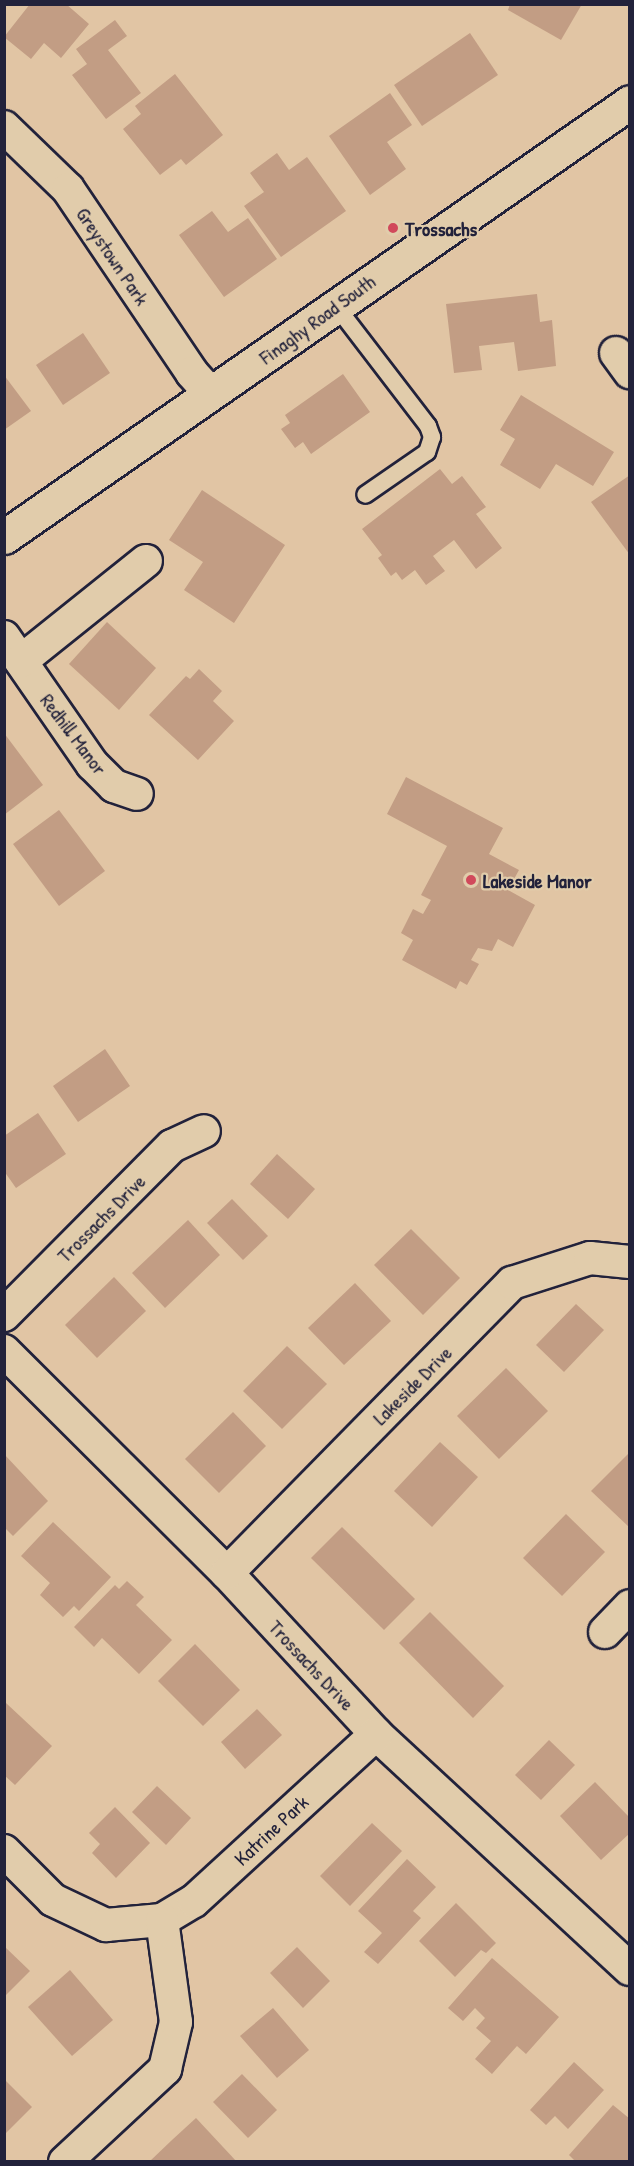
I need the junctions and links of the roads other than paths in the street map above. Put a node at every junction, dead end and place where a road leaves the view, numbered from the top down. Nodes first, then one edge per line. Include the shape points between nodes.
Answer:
1 (630, 102) edge
2 (4, 127) edge
3 (336, 306) junction
4 (211, 394) junction
5 (364, 495) dead end
6 (4, 537) edge
7 (146, 561) dead end
8 (13, 649) edge
9 (138, 794) dead end
10 (204, 1131) dead end
11 (630, 1262) edge
12 (4, 1315) edge
13 (4, 1351) edge
14 (227, 1573) junction
15 (630, 1606) edge
16 (605, 1632) dead end
17 (376, 1734) junction
18 (4, 1851) edge
19 (162, 1920) junction
20 (630, 1969) edge
21 (65, 2162) edge

1 - 3 street, Finaghy Road South
2 - 4 street, Greystown Park via 68,189 192,373
3 - 4 street, Finaghy Road South
3 - 5 lane via 428,426 432,437 427,452
4 - 6 street, Finaghy Road South
7 - 8 street, Redhill Manor
8 - 9 street, Redhill Manor via 92,764 114,786
10 - 12 street, Trossachs Drive via 172,1146
11 - 14 street, Lakeside Drive via 590,1258 512,1283
13 - 14 street, Trossachs Drive
14 - 17 street, Trossachs Drive
15 - 16 street
17 - 19 street, Katrine Park via 194,1901
17 - 20 street, Trossachs Drive
18 - 19 street, Katrine Park via 54,1900 106,1925
19 - 21 street via 176,2022 165,2069

